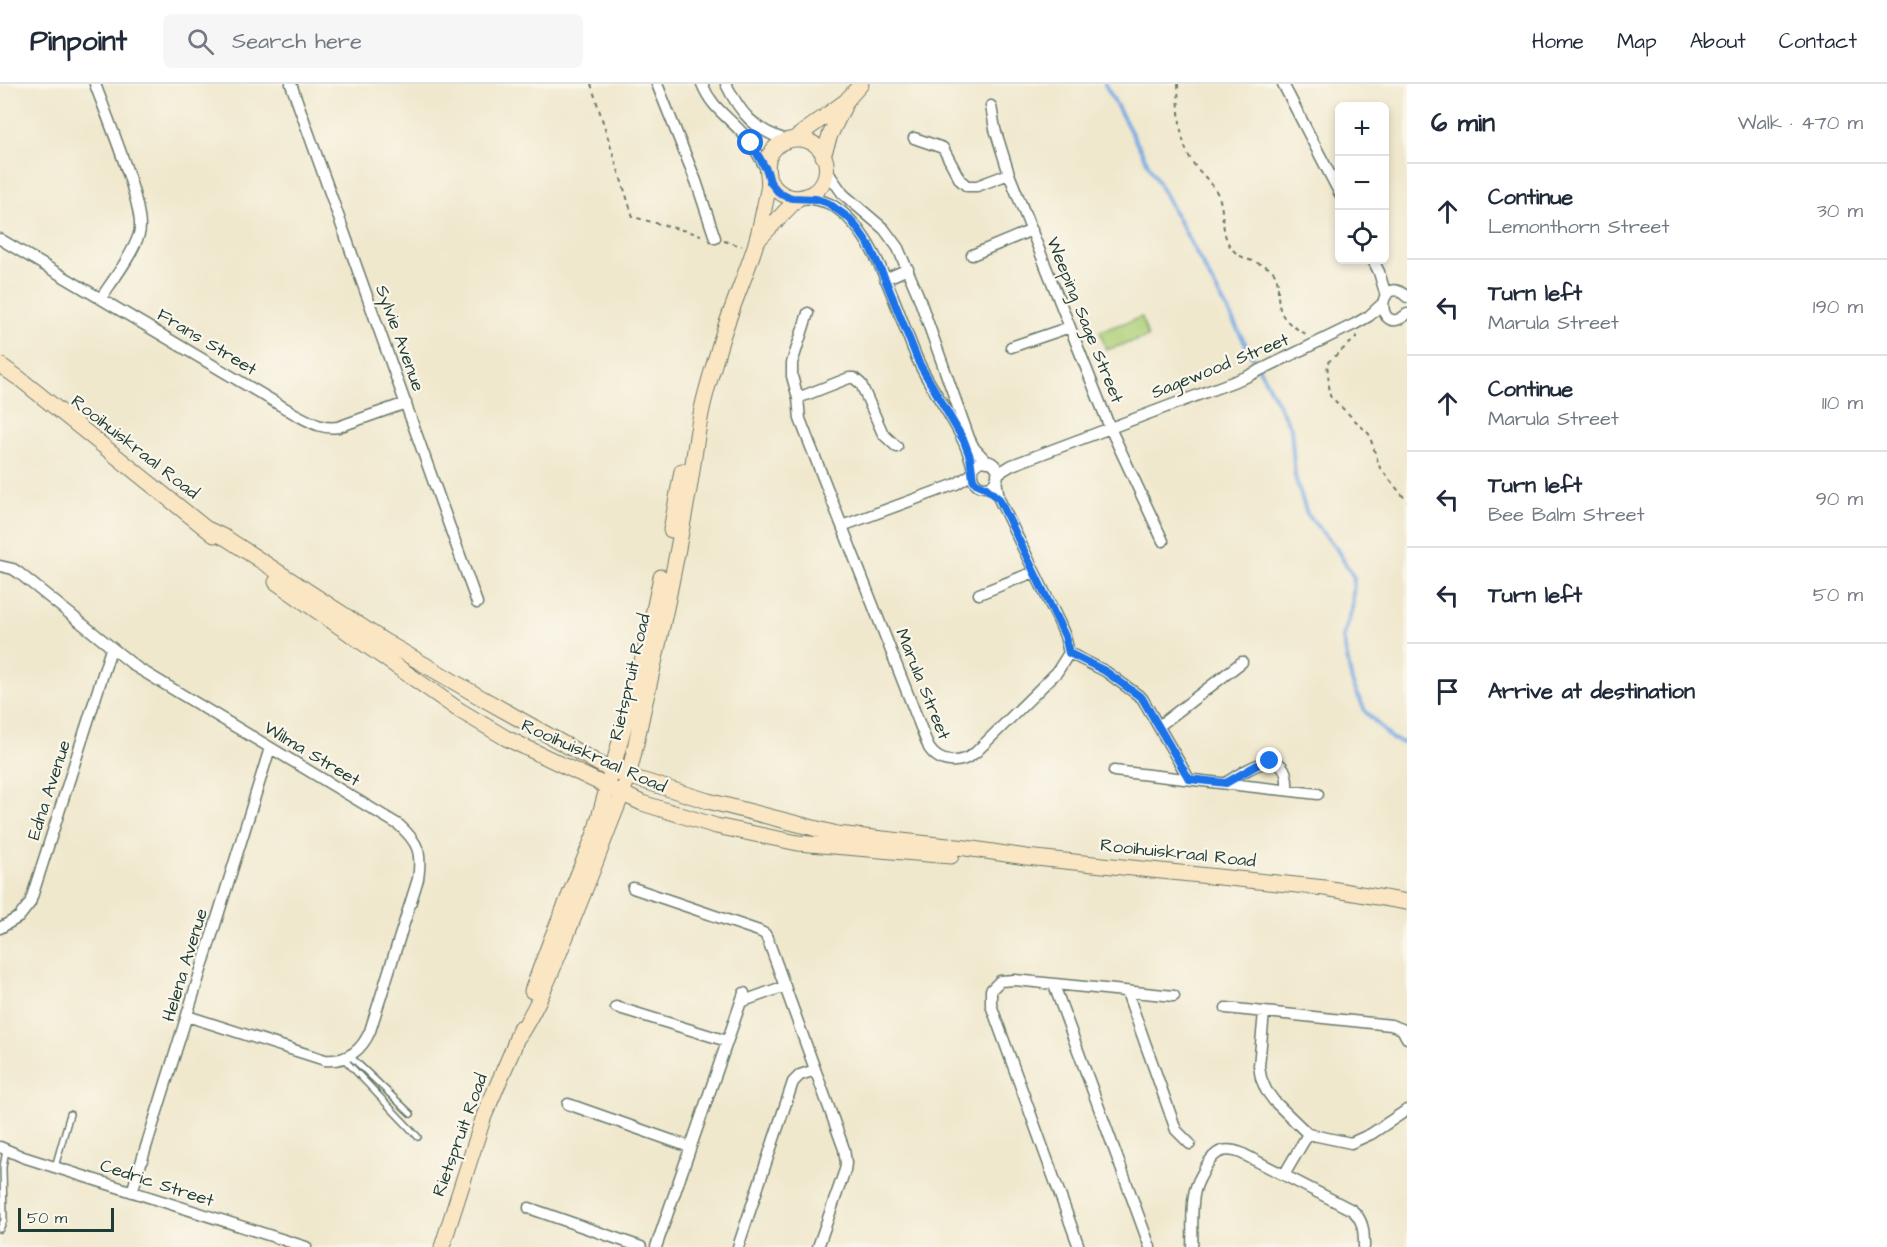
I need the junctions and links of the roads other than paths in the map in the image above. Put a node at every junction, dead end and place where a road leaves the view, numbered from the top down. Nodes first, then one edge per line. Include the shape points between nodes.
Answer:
1 (95, 84) edge
2 (291, 84) edge
3 (657, 84) edge
4 (702, 84) edge
5 (726, 84) edge
6 (861, 84) edge
7 (1283, 84) edge
8 (846, 101) junction
9 (991, 106) dead end
10 (914, 138) dead end
11 (790, 139) junction
12 (825, 161) junction
13 (1009, 174) junction
14 (768, 176) junction
15 (1335, 184) edge
16 (800, 198) junction
17 (1032, 230) junction
18 (715, 238) road end
19 (0, 239) edge
20 (755, 245) junction
21 (972, 255) dead end
22 (1375, 264) edge
23 (908, 269) junction
24 (1379, 272) junction
25 (885, 279) junction
26 (1405, 295) edge
27 (101, 298) junction
28 (1384, 300) junction
29 (808, 313) dead end
30 (1407, 314) edge
31 (1370, 316) junction
32 (1390, 318) junction
33 (1070, 327) junction
34 (1407, 327) edge
35 (1011, 347) dead end
36 (0, 365) edge
37 (0, 377) edge
38 (39, 395) junction
39 (798, 398) junction
40 (406, 403) junction
41 (701, 414) junction
42 (1110, 428) junction
43 (897, 447) dead end
44 (993, 470) junction
45 (973, 472) junction
46 (956, 484) junction
47 (981, 486) junction
48 (999, 499) junction
49 (842, 526) junction
50 (207, 529) junction
51 (1162, 541) dead end
52 (0, 566) edge
53 (1034, 572) junction
54 (979, 594) dead end
55 (477, 603) dead end
56 (111, 649) junction
57 (1069, 653) junction
58 (1242, 662) dead end
59 (1159, 726) junction
60 (270, 748) junction
61 (612, 771) junction
62 (1114, 771) dead end
63 (627, 777) junction
64 (1189, 779) junction
65 (1226, 783) junction
66 (1287, 790) junction
67 (614, 791) junction
68 (1318, 794) dead end
69 (1026, 857) junction
70 (633, 888) dead end
71 (1325, 888) junction
72 (1407, 892) edge
73 (1407, 902) edge
74 (0, 928) edge
75 (1054, 985) junction
76 (785, 986) junction
77 (1127, 992) junction
78 (1174, 996) dead end
79 (616, 1007) dead end
80 (1226, 1008) dead end
81 (1264, 1012) junction
82 (187, 1016) junction
83 (1407, 1038) edge
84 (727, 1041) junction
85 (346, 1057) junction
86 (815, 1070) junction
87 (568, 1104) dead end
88 (1407, 1110) edge
89 (70, 1114) dead end
90 (411, 1114) dead end
91 (1308, 1134) junction
92 (418, 1137) dead end
93 (1190, 1144) dead end
94 (690, 1147) junction
95 (3, 1149) edge
96 (55, 1167) junction
97 (1284, 1175) junction
98 (132, 1192) junction
99 (529, 1208) dead end
100 (0, 1229) edge
101 (300, 1246) edge
102 (442, 1247) edge
103 (641, 1247) edge
104 (656, 1247) edge
105 (738, 1247) edge
106 (818, 1247) edge
107 (1079, 1247) edge
108 (1150, 1247) edge
109 (1192, 1247) edge
110 (1364, 1247) edge

1 - 27 street via 135,195 141,228
2 - 40 street, Sylvie Avenue
3 - 18 street
4 - 14 street via 716,109 751,143
5 - 11 street via 747,117 769,135
6 - 8 main road
7 - 15 street
8 - 11 main road
8 - 12 main road via 830,135
9 - 13 street, Weeping Sage Street
10 - 13 street via 943,148 967,186
11 - 12 main road via 812,143
11 - 14 main road via 772,152
12 - 16 main road via 822,183
12 - 23 street via 843,194 888,234
13 - 17 street, Weeping Sage Street
14 - 16 main road via 780,194
14 - 20 main road, Rietspruit Road
16 - 20 main road, Rietspruit Road
16 - 25 street via 828,203 850,219 869,245
17 - 21 street
17 - 33 street, Weeping Sage Street
19 - 27 street, Frans Street
20 - 41 main road, Rietspruit Road via 720,342
22 - 24 street
23 - 25 street
23 - 44 street via 969,438
24 - 26 street
24 - 28 street
25 - 45 street via 919,363 964,441
26 - 28 street via 1392,292
27 - 40 street, Frans Street via 320,426 338,427
28 - 31 street, Sagewood Street
28 - 32 street via 1383,311
29 - 39 street, Marula Street via 792,363
30 - 32 street via 1400,319
31 - 32 street, Sagewood Street
31 - 42 street, Sagewood Street via 1246,377
32 - 34 street
33 - 35 street
33 - 42 street, Weeping Sage Street
36 - 38 main road, Rooihuiskraal Road
37 - 38 main road, Rooihuiskraal Road
38 - 50 main road, Rooihuiskraal Road
39 - 43 street via 849,378 858,380 883,434
39 - 49 street, Marula Street via 800,419
40 - 55 street, Sylvie Avenue
41 - 61 main road, Rietspruit Road via 681,474 647,643
41 - 63 main road, Rietspruit Road via 658,647
42 - 44 street, Sagewood Street
42 - 51 street, Weeping Sage Street
44 - 45 street via 979,463
44 - 47 street via 992,485
44 - 48 street
45 - 46 street
45 - 47 street via 974,481
46 - 47 street
46 - 49 street
47 - 48 street
48 - 53 street
49 - 57 street, Marula Street via 929,748 940,758 954,762 970,757 1057,672
50 - 61 main road, Rooihuiskraal Road via 394,646
50 - 67 main road, Rooihuiskraal Road via 459,710 506,738
52 - 56 street, Wilma Street via 19,573
53 - 54 street
53 - 57 street via 1065,636
56 - 60 street, Wilma Street
56 - 74 street, Edna Avenue via 30,903 19,917
57 - 59 street via 1136,692
58 - 59 street
59 - 64 street
60 - 82 street, Helena Avenue
60 - 85 street, Wilma Street via 399,825 413,839 419,853 418,879 370,1031 364,1044
61 - 63 main road, Rooihuiskraal Road
61 - 67 main road, Rietspruit Road
62 - 64 street
63 - 67 main road, Rietspruit Road
63 - 69 main road, Rooihuiskraal Road via 837,834
64 - 65 street
65 - 66 street
65 - 66 street via 1259,764 1274,762 1286,772
66 - 68 street
67 - 69 main road, Rooihuiskraal Road via 716,826 798,843 1008,860
67 - 102 main road, Rietspruit Road via 551,940 518,1037 484,1116
69 - 71 main road, Rooihuiskraal Road
70 - 76 street via 765,934
71 - 72 main road, Rooihuiskraal Road via 1372,887
71 - 73 main road, Rooihuiskraal Road
75 - 77 street
75 - 107 street via 1004,981 992,987 990,999
75 - 108 street
76 - 84 street via 742,997
76 - 86 street
77 - 78 street
77 - 93 street via 1176,1130
79 - 84 street
80 - 81 street
81 - 83 street via 1392,1025 1402,1029
81 - 91 street via 1261,1078 1274,1101
82 - 85 street via 325,1060
82 - 98 street, Helena Avenue
84 - 94 street
85 - 90 lane
85 - 92 lane
86 - 105 street via 793,1082
86 - 106 street via 846,1163
87 - 94 street
88 - 91 street via 1351,1143
89 - 96 lane
91 - 97 street
94 - 104 street
95 - 96 street, Cedric Street
95 - 100 lane via 4,1220
96 - 98 street, Cedric Street
97 - 109 street via 1242,1153 1231,1150 1216,1154 1194,1192
97 - 110 street via 1356,1213 1363,1227
98 - 101 street, Cedric Street
99 - 103 street

